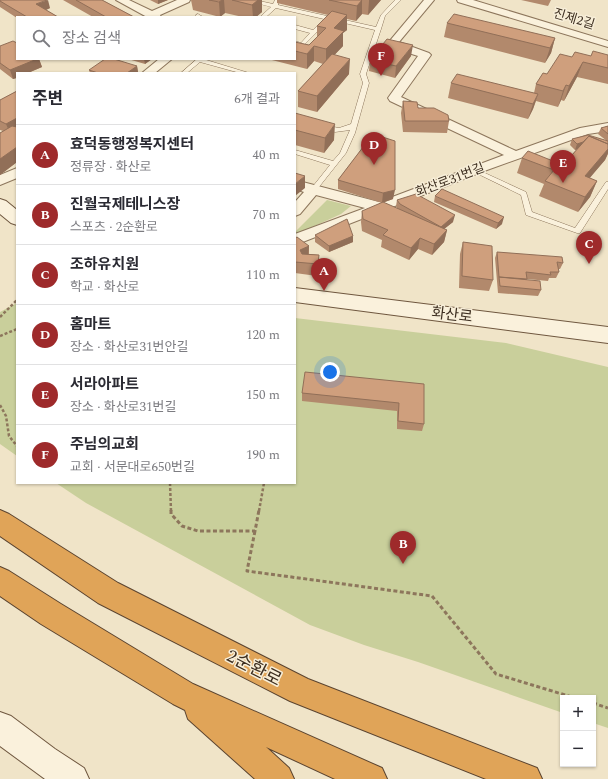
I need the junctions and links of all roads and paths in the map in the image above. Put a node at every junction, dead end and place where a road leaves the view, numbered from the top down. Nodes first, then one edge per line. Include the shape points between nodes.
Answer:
1 (121, 0) edge
2 (185, 0) edge
3 (248, 0) edge
4 (278, 0) edge
5 (398, 0) edge
6 (428, 0) edge
7 (462, 0) edge
8 (275, 6) junction
9 (154, 16) edge
10 (264, 16) edge
11 (327, 17) junction
12 (296, 28) edge
13 (378, 29) junction
14 (314, 32) junction
15 (296, 43) edge
16 (608, 44) edge
17 (165, 60) edge
18 (198, 60) edge
19 (202, 60) edge
20 (149, 72) edge
21 (185, 72) edge
22 (243, 72) edge
23 (315, 125) edge
24 (355, 125) junction
25 (608, 127) edge
26 (296, 152) edge
27 (516, 155) junction
28 (335, 164) junction
29 (474, 170) junction
30 (16, 173) edge
31 (0, 181) edge
32 (296, 184) edge
33 (608, 184) edge
34 (313, 190) junction
35 (0, 205) edge
36 (381, 207) junction
37 (296, 210) edge
38 (16, 218) edge
39 (296, 240) edge
40 (296, 295) edge
41 (16, 301) edge
42 (0, 317) edge
43 (16, 329) edge
44 (608, 335) edge
45 (0, 336) edge
46 (0, 405) edge
47 (16, 445) edge
48 (170, 484) edge
49 (264, 484) edge
50 (0, 522) edge
51 (255, 531) junction
52 (0, 580) edge
53 (183, 694) junction
54 (565, 695) edge
55 (596, 705) edge
56 (608, 708) edge
57 (0, 727) edge
58 (73, 779) edge
59 (278, 779) edge
60 (371, 779) edge
61 (526, 779) edge

1 - 9 street
2 - 9 street
3 - 8 lane
4 - 8 lane
5 - 13 lane via 383,16
6 - 27 street via 393,43 425,55 394,98
7 - 16 street, 진제2길
8 - 10 lane
8 - 11 lane
11 - 13 lane
11 - 14 lane
12 - 14 lane
13 - 24 lane via 365,65 363,74 366,83
14 - 15 lane via 302,45
17 - 20 street
18 - 21 lane
19 - 22 lane
23 - 24 lane via 339,130 346,130
24 - 28 lane via 343,153
25 - 27 street, 화산로31번길 via 585,131
26 - 28 lane
27 - 29 street, 화산로31번길
28 - 34 lane
29 - 33 lane via 524,194 529,213 577,232
29 - 36 street, 화산로31번길
30 - 31 street
32 - 34 street
34 - 36 street
34 - 37 street
35 - 38 main road
36 - 39 street, 화산로31번길
40 - 44 main road, 화산로
41 - 42 path via 6,314
43 - 45 path
46 - 47 path via 6,417 8,435
48 - 51 path via 171,514 182,526 198,531
49 - 51 path
50 - 61 highway, 2순환로 via 108,593 300,691
51 - 54 path via 247,572 432,596 496,674
52 - 53 highway
53 - 59 highway
53 - 60 highway
55 - 56 path
57 - 58 main road

